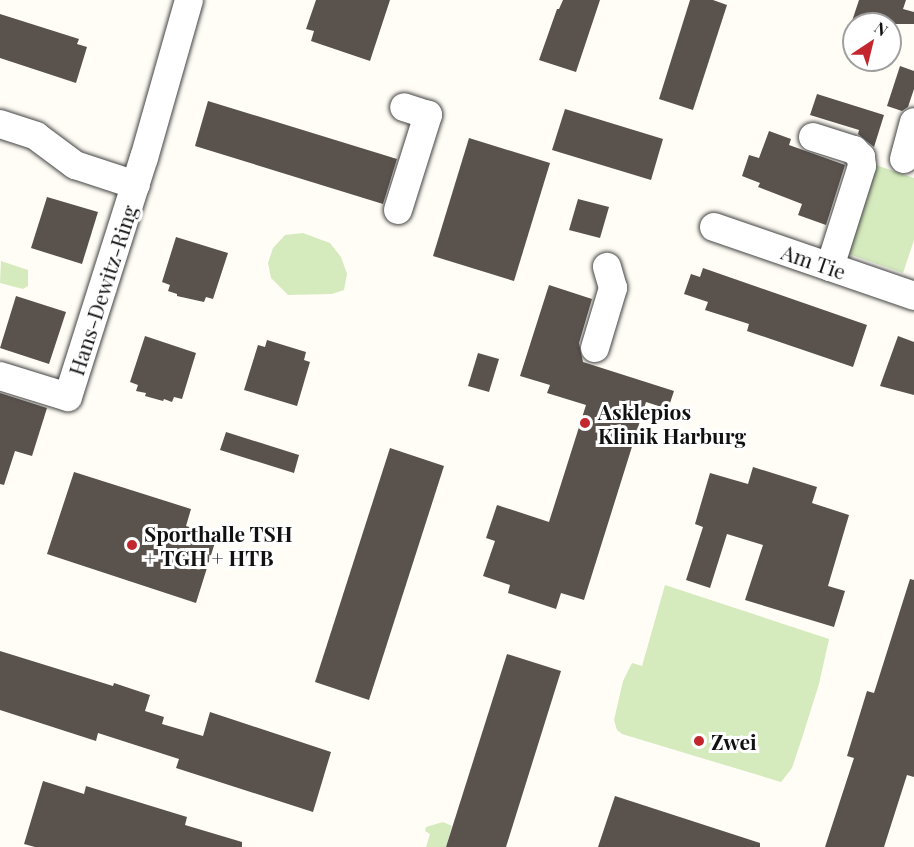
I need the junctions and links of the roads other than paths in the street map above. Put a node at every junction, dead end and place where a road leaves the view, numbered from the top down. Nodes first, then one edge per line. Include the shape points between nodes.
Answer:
1 (189, 0) edge
2 (404, 107) dead end
3 (914, 122) edge
4 (0, 123) edge
5 (813, 136) dead end
6 (903, 159) dead end
7 (136, 185) junction
8 (398, 210) dead end
9 (714, 227) dead end
10 (607, 267) dead end
11 (830, 267) junction
12 (914, 296) edge
13 (595, 348) dead end
14 (0, 376) edge

1 - 7 street, Hans-Dewitz-Ring
2 - 8 street via 428,115
3 - 6 street
4 - 7 street, Hans-Dewitz-Ring via 36,136 75,165
5 - 11 street via 854,150 861,157 862,166
7 - 14 street, Hans-Dewitz-Ring via 68,397
9 - 11 street, Am Tie
10 - 13 street via 614,288
11 - 12 street, Am Tie

